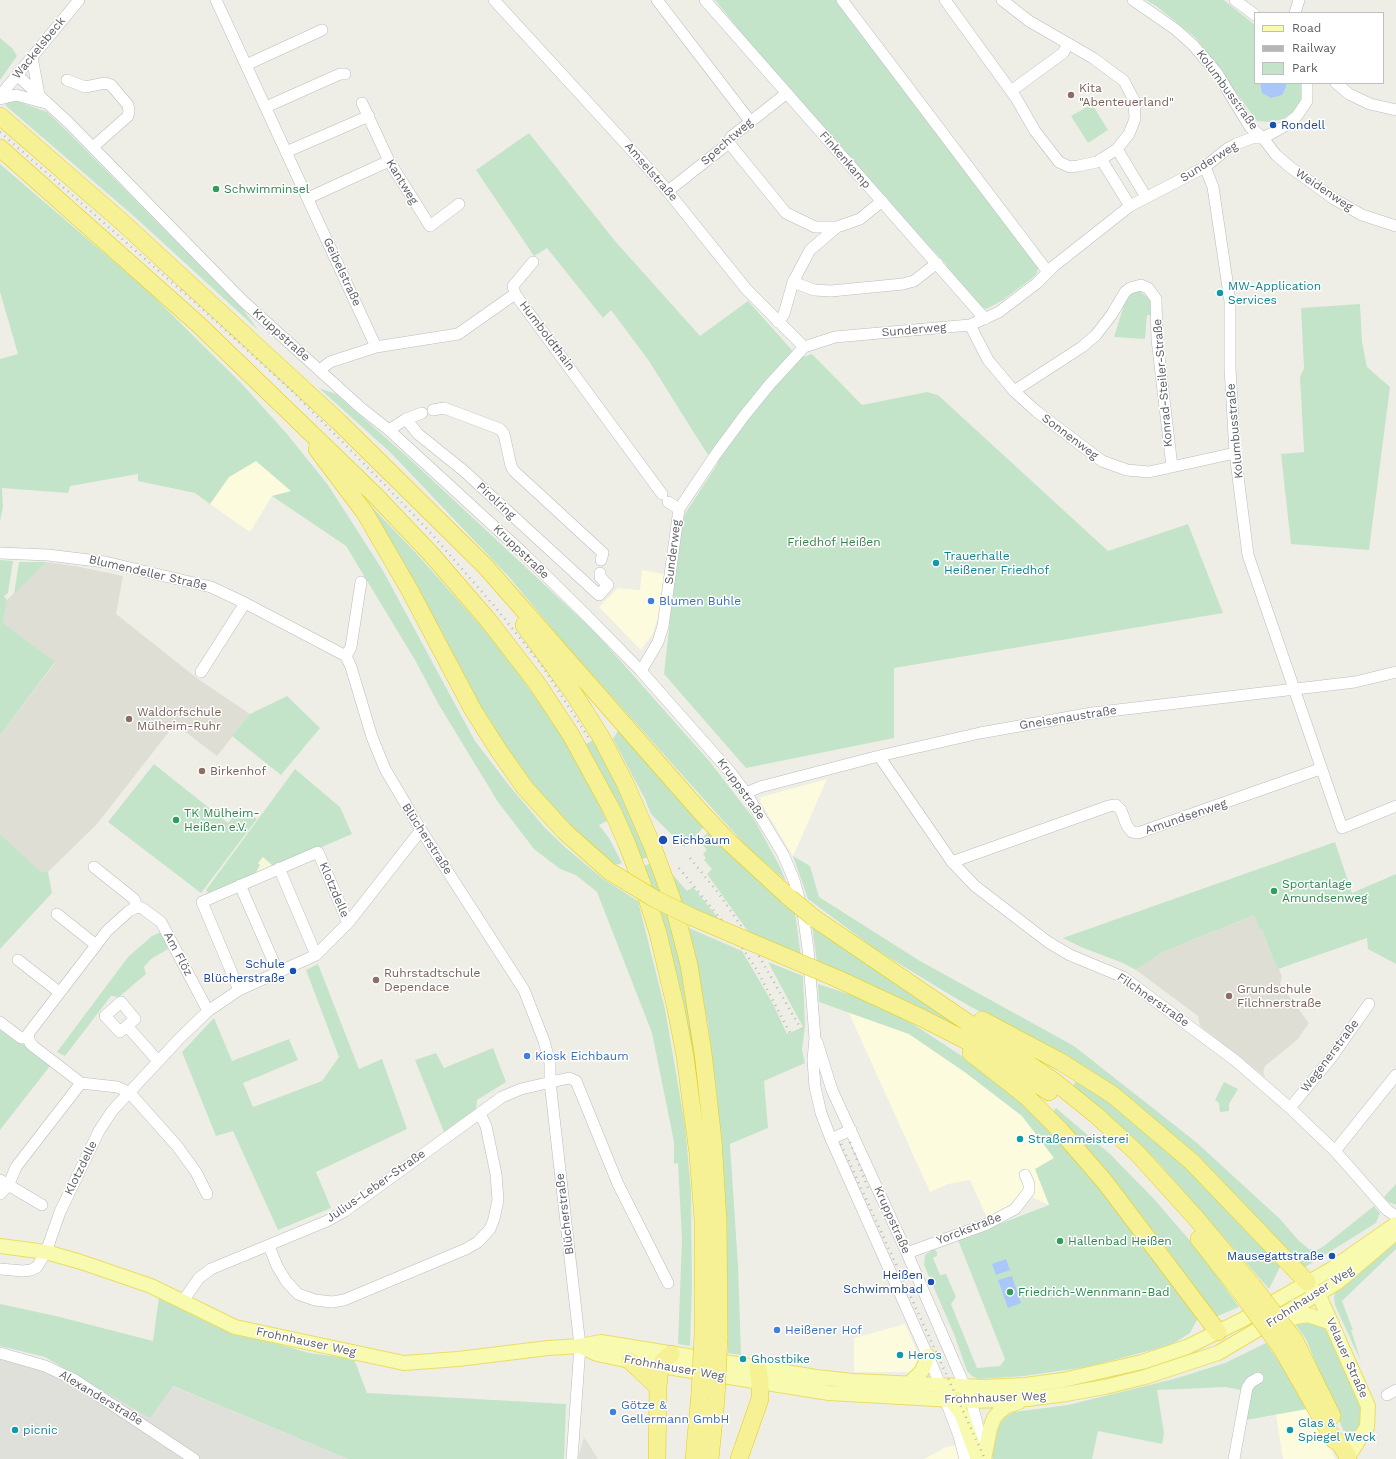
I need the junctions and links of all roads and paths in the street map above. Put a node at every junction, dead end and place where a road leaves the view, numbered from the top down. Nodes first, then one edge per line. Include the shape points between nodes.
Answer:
1 (79, 0) edge
2 (216, 0) edge
3 (494, 0) edge
4 (657, 0) edge
5 (705, 0) edge
6 (842, 0) edge
7 (945, 0) edge
8 (1002, 0) edge
9 (1134, 0) edge
10 (1236, 0) edge
11 (1299, 0) edge
12 (1295, 12) edge
13 (1254, 14) edge
14 (322, 30) dead end
15 (1068, 44) junction
16 (32, 57) junction
17 (246, 65) junction
18 (345, 74) dead end
19 (17, 76) junction
20 (67, 80) dead end
21 (1307, 84) edge
22 (1337, 84) edge
23 (1011, 91) junction
24 (787, 93) junction
25 (39, 95) junction
26 (0, 98) edge
27 (362, 103) dead end
28 (48, 104) junction
29 (266, 107) junction
30 (1396, 110) edge
31 (0, 116) edge
32 (369, 116) junction
33 (750, 121) junction
34 (1263, 138) junction
35 (729, 143) junction
36 (93, 147) junction
37 (0, 148) edge
38 (1117, 149) junction
39 (286, 152) junction
40 (1101, 159) junction
41 (389, 161) junction
42 (1205, 167) junction
43 (668, 191) junction
44 (1146, 197) junction
45 (308, 198) junction
46 (882, 201) junction
47 (459, 204) dead end
48 (1130, 206) junction
49 (1396, 226) edge
50 (837, 227) junction
51 (533, 262) dead end
52 (937, 263) junction
53 (1048, 272) junction
54 (793, 282) junction
55 (515, 294) junction
56 (985, 319) junction
57 (778, 322) junction
58 (970, 325) junction
59 (376, 346) junction
60 (804, 347) junction
61 (320, 370) junction
62 (1014, 391) junction
63 (284, 406) junction
64 (433, 410) dead end
65 (422, 413) dead end
66 (406, 419) junction
67 (389, 430) junction
68 (1235, 453) junction
69 (1172, 466) junction
70 (679, 509) junction
71 (428, 510) junction
72 (0, 553) edge
73 (602, 560) dead end
74 (361, 582) dead end
75 (587, 582) junction
76 (245, 603) junction
77 (346, 656) junction
78 (641, 671) junction
79 (201, 672) dead end
80 (1396, 672) edge
81 (1294, 690) junction
82 (879, 756) junction
83 (1320, 769) junction
84 (746, 793) junction
85 (1396, 806) edge
86 (421, 830) junction
87 (952, 862) junction
88 (94, 867) dead end
89 (279, 868) junction
90 (240, 884) junction
91 (137, 907) junction
92 (56, 914) dead end
93 (348, 923) junction
94 (96, 945) junction
95 (316, 955) junction
96 (18, 960) dead end
97 (278, 972) junction
98 (895, 974) junction
99 (240, 990) junction
100 (59, 992) junction
101 (1369, 1004) dead end
102 (208, 1011) junction
103 (922, 1018) junction
104 (0, 1022) edge
105 (127, 1026) dead end
106 (28, 1038) junction
107 (815, 1038) junction
108 (158, 1061) junction
109 (1396, 1075) edge
110 (550, 1082) junction
111 (81, 1083) junction
112 (129, 1092) junction
113 (1290, 1108) junction
114 (480, 1114) junction
115 (851, 1130) junction
116 (831, 1139) junction
117 (1335, 1151) junction
118 (1025, 1175) dead end
119 (3, 1187) edge
120 (207, 1194) dead end
121 (42, 1205) dead end
122 (1396, 1216) edge
123 (1396, 1224) edge
124 (1396, 1232) edge
125 (0, 1246) edge
126 (269, 1246) junction
127 (46, 1252) junction
128 (907, 1253) junction
129 (0, 1270) edge
130 (668, 1283) dead end
131 (1247, 1289) junction
132 (1312, 1289) junction
133 (183, 1301) junction
134 (1332, 1323) junction
135 (1218, 1332) junction
136 (711, 1336) junction
137 (1235, 1344) junction
138 (580, 1346) junction
139 (0, 1353) edge
140 (928, 1356) junction
141 (666, 1360) junction
142 (630, 1361) junction
143 (1198, 1361) junction
144 (759, 1375) junction
145 (1258, 1378) dead end
146 (910, 1384) junction
147 (941, 1386) junction
148 (658, 1387) junction
149 (965, 1387) junction
150 (708, 1396) junction
151 (949, 1399) junction
152 (1028, 1399) junction
153 (971, 1401) junction
154 (1348, 1458) edge
155 (194, 1459) edge
156 (572, 1459) edge
157 (657, 1459) edge
158 (694, 1459) edge
159 (710, 1459) edge
160 (740, 1459) edge
161 (965, 1459) edge
162 (978, 1459) edge
163 (984, 1459) edge
164 (1234, 1459) edge

1 - 16 street, Wackelsbeck
2 - 17 street, Geibelstraße
3 - 43 street, Amselstraße
4 - 33 street
5 - 24 street, Finkenkamp
6 - 53 street
7 - 23 street
8 - 15 street
9 - 34 street, Kolumbusstraße via 1194,45 1217,73 1250,127
10 - 13 street
11 - 12 street
14 - 17 street
15 - 23 street via 1063,53
15 - 38 street via 1115,73 1130,91 1134,100 1135,119 1129,134
16 - 19 street, Wackelsbeck
16 - 25 street
17 - 29 street, Geibelstraße
18 - 29 street
19 - 25 street, Kruppstraße
19 - 26 street, Wackelsbeck
20 - 36 street via 85,87 105,83 128,105 128,116
21 - 34 street, Sunderweg via 1307,101 1297,116
22 - 30 street via 1349,94 1370,104
23 - 40 street via 1035,131 1059,162 1070,167
24 - 33 street, Spechtweg
24 - 46 street, Finkenkamp
25 - 28 street, Kruppstraße
26 - 28 street via 16,95
27 - 32 street, Kantweg
28 - 36 street, Kruppstraße
29 - 39 street, Geibelstraße
31 - 71 highway via 139,238 339,422
32 - 39 street
32 - 41 street, Kantweg
33 - 35 street, Spechtweg via 731,137
34 - 42 street, Sunderweg via 1252,138 1227,148
34 - 49 street, Weidenweg via 1276,155 1334,199 1362,215
35 - 43 street, Spechtweg
35 - 50 street via 786,213 815,227
36 - 61 street, Kruppstraße via 237,294
37 - 63 highway via 135,266
38 - 40 street
38 - 44 street
39 - 45 street, Geibelstraße
40 - 48 street
41 - 45 street
41 - 47 street, Kantweg via 430,226
42 - 44 street, Sunderweg
42 - 68 street, Kolumbusstraße via 1213,187 1230,301 1230,368
43 - 57 street, Amselstraße via 747,290
44 - 48 street, Sunderweg
45 - 59 street, Geibelstraße
46 - 50 street via 860,219
46 - 52 street, Finkenkamp
48 - 53 street, Sunderweg
50 - 54 street via 810,250
51 - 55 street via 513,286
52 - 54 street via 914,281 903,284 831,291 814,290
52 - 56 street, Finkenkamp
53 - 56 street, Sunderweg via 1016,301
54 - 57 street via 784,314
55 - 59 street, Humboldthain via 458,334
55 - 70 street, Humboldthain via 665,498
56 - 58 street, Sunderweg
57 - 60 street, Amselstraße
58 - 60 street, Sunderweg via 835,338
58 - 62 street, Sonnenweg via 988,360
59 - 61 street, Humboldthain via 330,362
60 - 70 street, Sunderweg via 744,416
61 - 67 street, Kruppstraße
62 - 69 street, Sonnenweg via 1042,416 1102,461 1140,471 1161,470
62 - 69 street, Konrad-Steiler-Straße via 1082,347 1099,330 1130,288 1141,285 1148,288 1156,299 1157,339
63 - 103 highway, bridge via 365,513 409,589 473,710 499,751 525,788 564,831 609,871 654,899 838,978
63 - 136 highway via 380,500 488,620 554,708 613,812 644,889 658,933 685,1056 698,1154
64 - 73 street via 444,408 500,429 504,434 514,471 603,553
65 - 66 street
66 - 67 street
66 - 75 street, Pirolring via 418,434 464,471
67 - 78 street, Kruppstraße via 522,552
68 - 69 street, Sonnenweg
68 - 81 street, Kolumbusstraße via 1248,555
70 - 78 street, Sunderweg via 663,626 658,642
71 - 98 highway, bridge via 485,566 728,840 814,918
71 - 136 highway via 525,626 574,694 601,737 652,844 672,899 689,966 712,1132 718,1221
72 - 76 street, Blumendeller Straße via 48,555 105,562 211,587
74 - 77 street via 351,648
75 - 75 street, Pirolring via 599,595 608,585 600,575
76 - 77 street, Blumendeller Straße
76 - 79 street
77 - 86 street, Blücherstraße via 377,751 395,788
78 - 84 street, Kruppstraße
80 - 81 street, Gneisenaustraße via 1355,682
81 - 82 street, Gneisenaustraße via 1092,713 980,733
81 - 83 street
82 - 84 street, Gneisenaustraße via 760,787
82 - 87 street, Filchnerstraße
83 - 85 street via 1342,828
83 - 87 street, Amundsenweg via 1138,833 1129,829 1121,810 1116,805 1109,806
84 - 107 street, Kruppstraße via 783,854 799,895 808,949
86 - 93 street, Klotzdelle
86 - 110 street, Blücherstraße via 524,990 544,1041 550,1063
87 - 113 street, Filchnerstraße via 975,886 1048,942 1070,955 1123,977 1236,1061
88 - 91 street, Am Flöz via 134,899
89 - 90 street, Klotzdelle
89 - 93 street, Klotzdelle via 318,852
89 - 95 street
90 - 97 street
90 - 99 street, Klotzdelle via 202,902
91 - 94 street via 129,910
91 - 102 street, Am Flöz via 161,922
92 - 94 street
93 - 95 street, Klotzdelle
94 - 100 street
95 - 97 street, Klotzdelle
96 - 100 street
97 - 99 street, Klotzdelle
98 - 131 highway via 1055,1082 1096,1115 1143,1159 1195,1217
98 - 132 highway via 1061,1062 1113,1095 1192,1162
99 - 102 street, Klotzdelle
100 - 106 street via 30,1030
101 - 113 street, Wegenerstraße via 1331,1058
102 - 108 street, Klotzdelle
103 - 131 highway via 994,1055 1090,1123 1135,1166
103 - 135 highway via 987,1064 1026,1096 1060,1130 1105,1182
104 - 106 street via 22,1038
105 - 108 street
106 - 111 street via 33,1046
107 - 115 street, Kruppstraße via 832,1090
107 - 116 street, Kruppstraße via 815,1087
108 - 112 street, Klotzdelle
109 - 117 street
110 - 114 street, Julius-Leber-Straße via 502,1097
110 - 130 street via 569,1078 576,1081 618,1184
110 - 138 street, Blücherstraße
111 - 112 street via 117,1086
111 - 119 street
112 - 120 street via 177,1146 196,1172
112 - 127 street, Klotzdelle via 99,1130 60,1212
113 - 117 street, Filchnerstraße
114 - 126 street, Julius-Leber-Straße via 345,1211
114 - 126 street via 486,1126 496,1174 498,1200 490,1229 478,1242 344,1300 332,1302 298,1294 286,1281
115 - 116 street
115 - 128 street, Kruppstraße
116 - 140 street, Kruppstraße
117 - 122 street, Filchnerstraße via 1387,1210
118 - 128 street, Yorckstraße via 1029,1191 1015,1209 987,1224
119 - 121 street
123 - 132 main road, Frohnhauser Weg via 1336,1266
124 - 132 main road, Frohnhauser Weg via 1360,1265
125 - 127 main road, Frohnhauser Weg
126 - 133 street, Julius-Leber-Straße via 211,1269 199,1278
127 - 129 street via 32,1270
127 - 133 main road, Frohnhauser Weg via 142,1283
128 - 149 street, Kruppstraße
131 - 154 highway, bridge via 1288,1345 1338,1429 1339,1442
132 - 134 main road, Velauer Straße
132 - 135 main road, Frohnhauser Weg
132 - 137 main road, Frohnhauser Weg
133 - 138 main road, Frohnhauser Weg via 235,1326 404,1363
134 - 143 main road via 1308,1315 1295,1317 1232,1354
134 - 154 main road, Velauer Straße via 1368,1406 1367,1428
135 - 137 main road
135 - 149 main road, Frohnhauser Weg via 1187,1347 1142,1362 1063,1380 1024,1386
136 - 150 highway, bridge
137 - 143 main road, Frohnhauser Weg
138 - 141 main road, Frohnhauser Weg via 601,1342
138 - 142 main road, Frohnhauser Weg via 597,1354
138 - 156 street
139 - 155 street, Alexanderstraße via 45,1366 75,1380
140 - 146 main road via 922,1371
140 - 147 street, Kruppstraße
141 - 142 main road, Frohnhauser Weg
141 - 144 main road, Frohnhauser Weg
141 - 148 highway
142 - 148 highway
143 - 152 main road, Frohnhauser Weg via 1105,1387
144 - 146 main road, Frohnhauser Weg
144 - 151 main road, Frohnhauser Weg via 829,1393
144 - 160 highway via 760,1399
145 - 164 street via 1247,1388
146 - 147 main road, Frohnhauser Weg
147 - 149 main road, Frohnhauser Weg
147 - 151 main road
148 - 157 highway
149 - 153 street, Kruppstraße
150 - 158 highway
150 - 159 highway
151 - 153 main road, Frohnhauser Weg
151 - 161 street
151 - 162 main road via 962,1415
152 - 153 main road, Frohnhauser Weg
152 - 163 main road via 998,1412 990,1429
153 - 162 street, Kruppstraße via 979,1431

